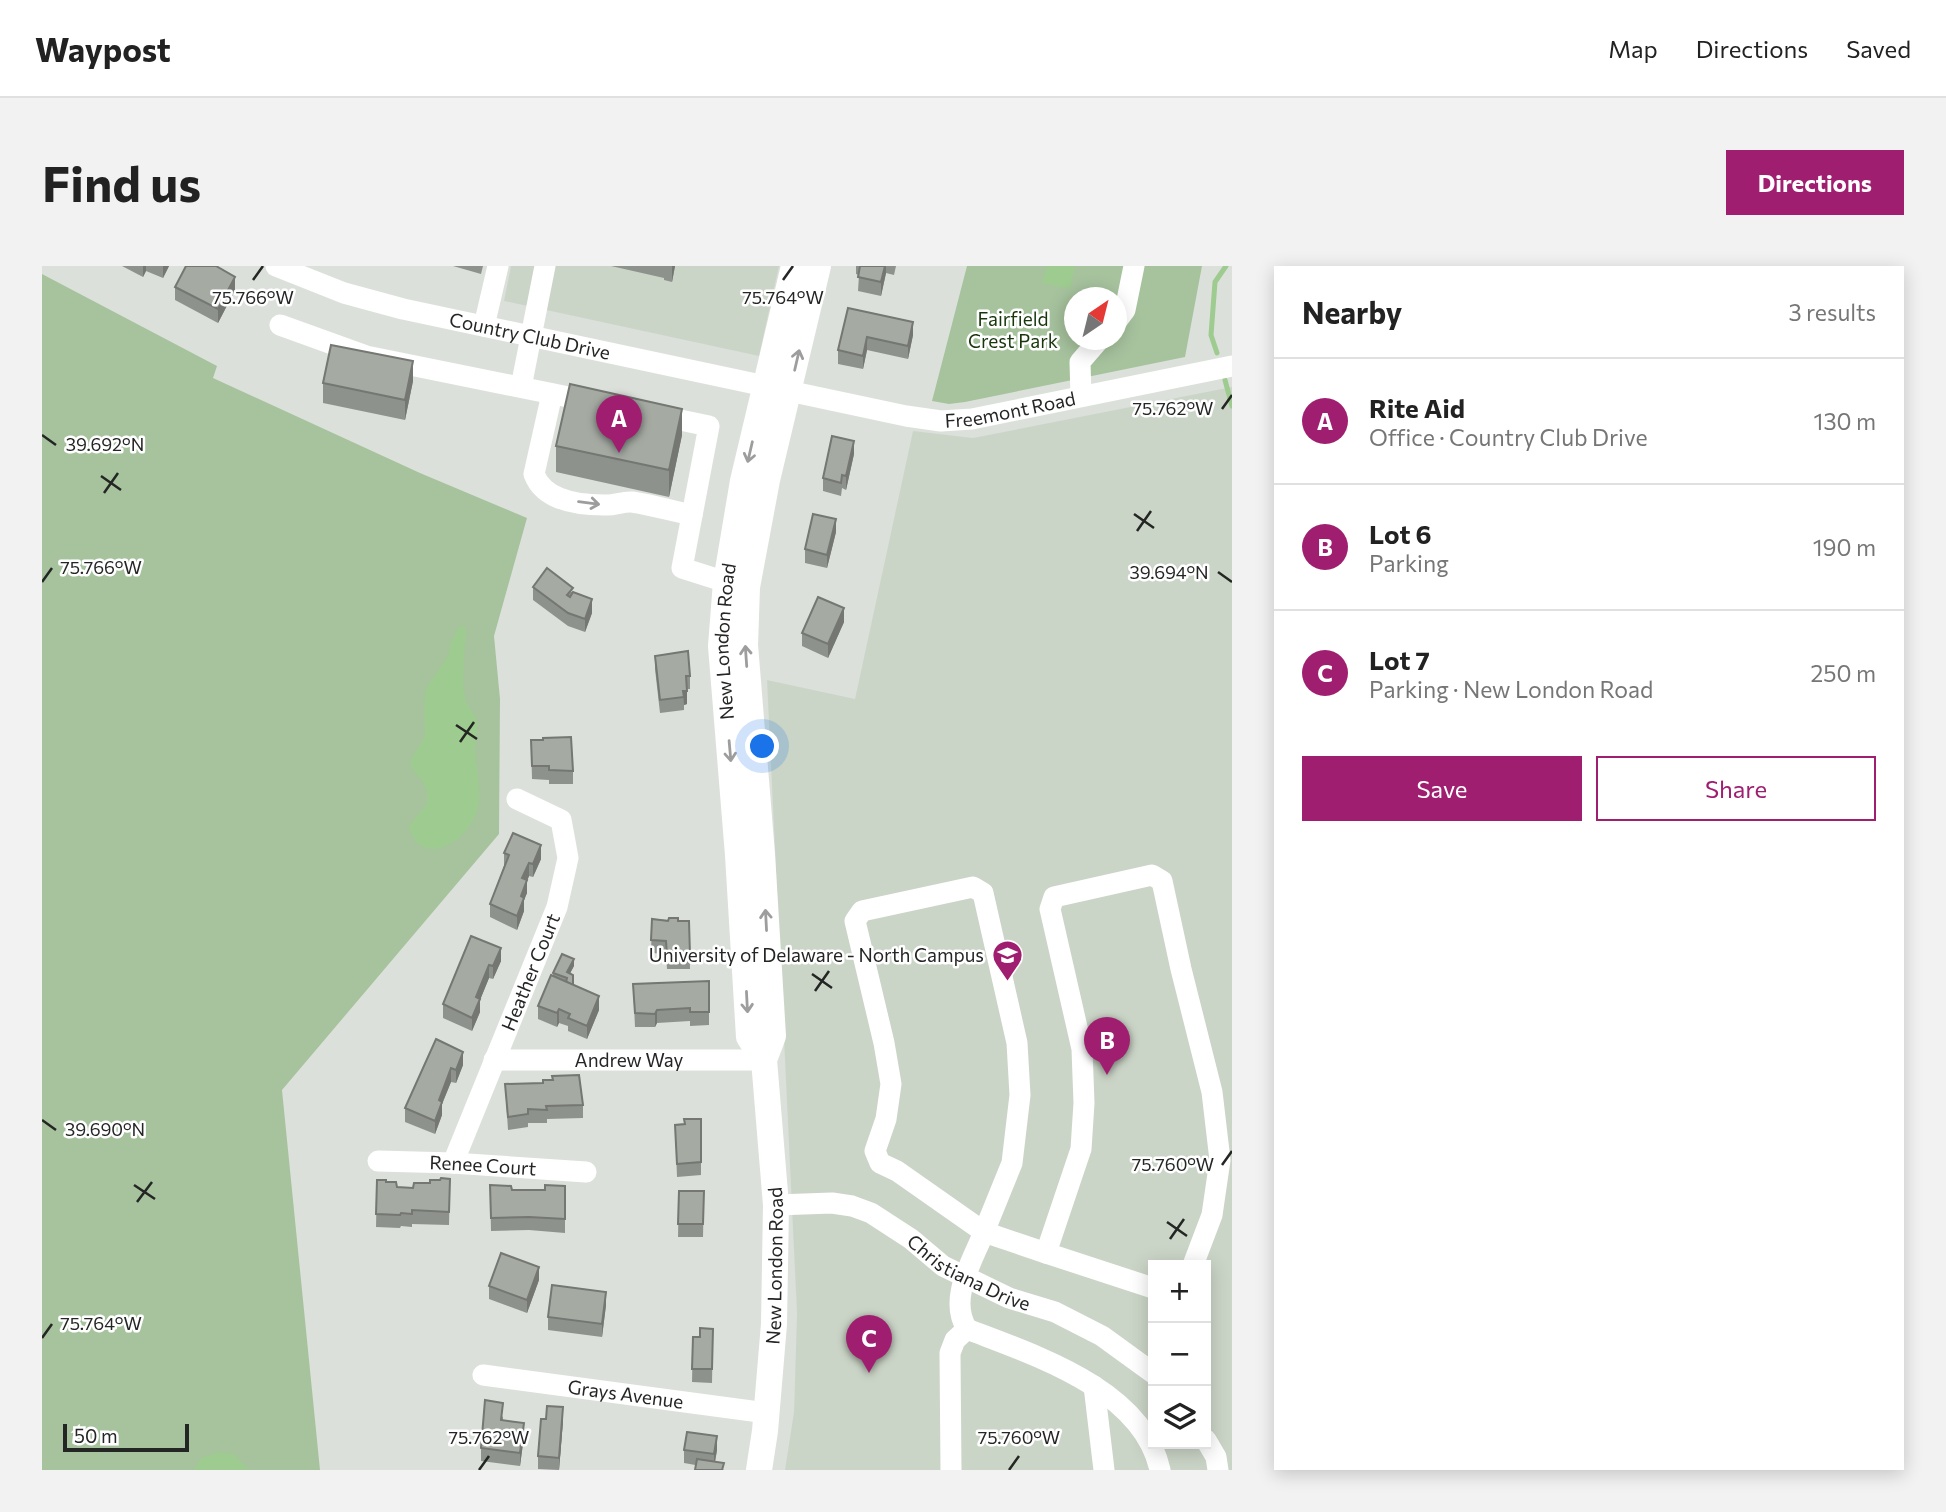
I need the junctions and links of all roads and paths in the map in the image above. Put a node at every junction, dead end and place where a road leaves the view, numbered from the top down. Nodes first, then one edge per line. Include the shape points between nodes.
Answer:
1 (276, 266) edge
2 (498, 266) edge
3 (545, 266) edge
4 (794, 266) edge
5 (818, 266) edge
6 (1134, 266) edge
7 (1127, 300) edge
8 (280, 326) dead end
9 (484, 326) junction
10 (531, 336) junction
11 (1090, 350) edge
12 (1232, 366) edge
13 (521, 387) junction
14 (777, 388) junction
15 (552, 394) junction
16 (1081, 396) junction
17 (692, 515) junction
18 (726, 582) junction
19 (517, 799) dead end
20 (494, 1060) junction
21 (764, 1060) junction
22 (379, 1161) dead end
23 (453, 1163) junction
24 (586, 1172) dead end
25 (776, 1205) junction
26 (984, 1233) junction
27 (1046, 1253) junction
28 (1195, 1260) edge
29 (965, 1278) junction
30 (1148, 1286) edge
31 (967, 1329) junction
32 (1148, 1362) edge
33 (483, 1375) dead end
34 (1094, 1386) junction
35 (767, 1413) junction
36 (1211, 1445) edge
37 (1211, 1449) edge
38 (1232, 1450) edge
39 (759, 1470) edge
40 (951, 1470) edge
41 (1104, 1470) edge
42 (1160, 1470) edge
43 (1219, 1470) edge

1 - 9 street, Country Club Drive via 370,301
2 - 9 street
3 - 10 street
4 - 14 main road, New London Road
14 -> 5 main road, New London Road
6 - 7 street
8 - 13 street via 366,356
9 - 10 street, Country Club Drive
10 - 13 street
10 - 14 street, Country Club Drive
11 - 16 street via 1080,362
12 - 16 street, Freemont Road
13 - 15 street
14 - 16 street, Freemont Road via 941,421
14 -> 18 main road, New London Road via 743,481
21 -> 14 main road, New London Road via 772,1036 745,645 747,587 767,480
15 - 17 street via 709,426
15 -> 17 street via 534,474 548,495 606,506 629,502
17 - 18 street via 682,568
18 -> 21 main road, New London Road via 721,646 748,1037
19 - 20 street, Heather Court via 561,820 568,858 557,907
20 - 21 street, Andrew Way
20 - 23 street, Heather Court
21 - 25 main road, New London Road
22 - 23 street, Renee Court
23 - 24 street, Renee Court
25 - 29 street, Christiana Drive via 832,1203 871,1213
25 - 35 main road, New London Road
26 - 26 street via 880,1163 875,1152 891,1084 855,920 862,911 973,887 983,893 1002,975 1017,1043 1020,1095 1012,1163
26 - 27 street
26 - 29 street
27 - 28 street via 1081,1149 1084,1102 1082,1049 1050,909 1054,897 1152,875 1163,881 1212,1091 1220,1160 1212,1215
27 - 30 street
29 - 31 street via 958,1305
29 - 32 street, Christiana Drive via 1055,1312
31 - 34 street via 1083,1377
31 - 40 street via 950,1353
33 - 35 street, Grays Avenue
34 - 41 street
34 - 42 street via 1133,1417
35 - 39 main road, New London Road
36 - 38 street
37 - 43 street

